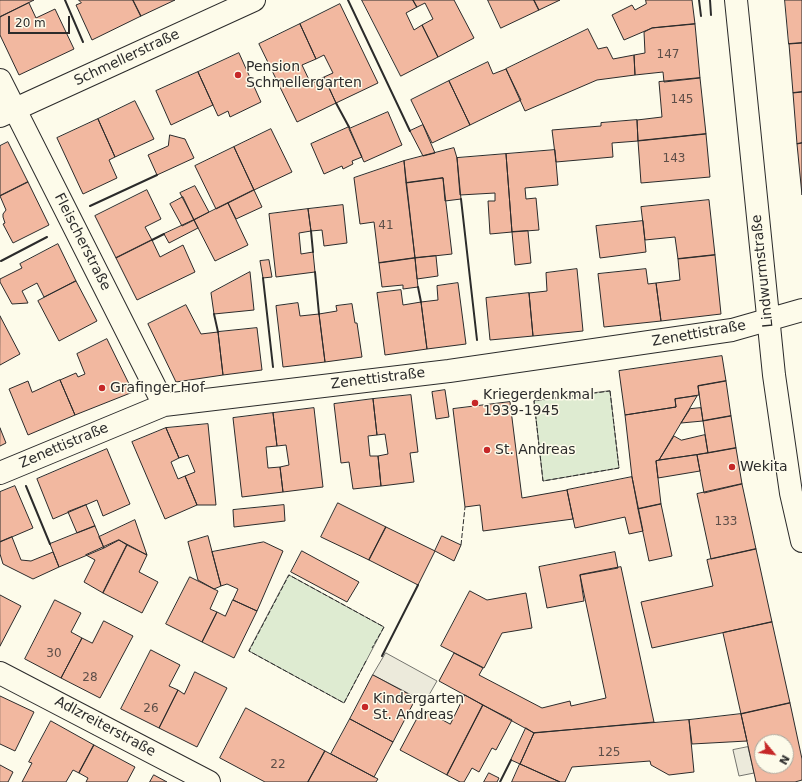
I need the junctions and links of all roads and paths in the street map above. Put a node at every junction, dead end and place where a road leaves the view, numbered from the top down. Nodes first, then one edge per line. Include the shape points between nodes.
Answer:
1 (254, 0) edge
2 (736, 0) edge
3 (0, 80) edge
4 (8, 113) edge
5 (802, 310) edge
6 (767, 320) junction
7 (164, 405) junction
8 (0, 473) edge
9 (802, 541) edge
10 (0, 673) edge
11 (209, 782) edge

1 - 4 street, Schmellerstraße
2 - 6 street, Lindwurmstraße
3 - 4 street, Fleischerstraße
4 - 7 street, Fleischerstraße
5 - 6 street, Zenettistraße
6 - 7 street, Zenettistraße via 732,330 449,371
6 - 9 street, Lindwurmstraße via 779,414
7 - 8 street, Zenettistraße
10 - 11 street, Adlzreiterstraße

